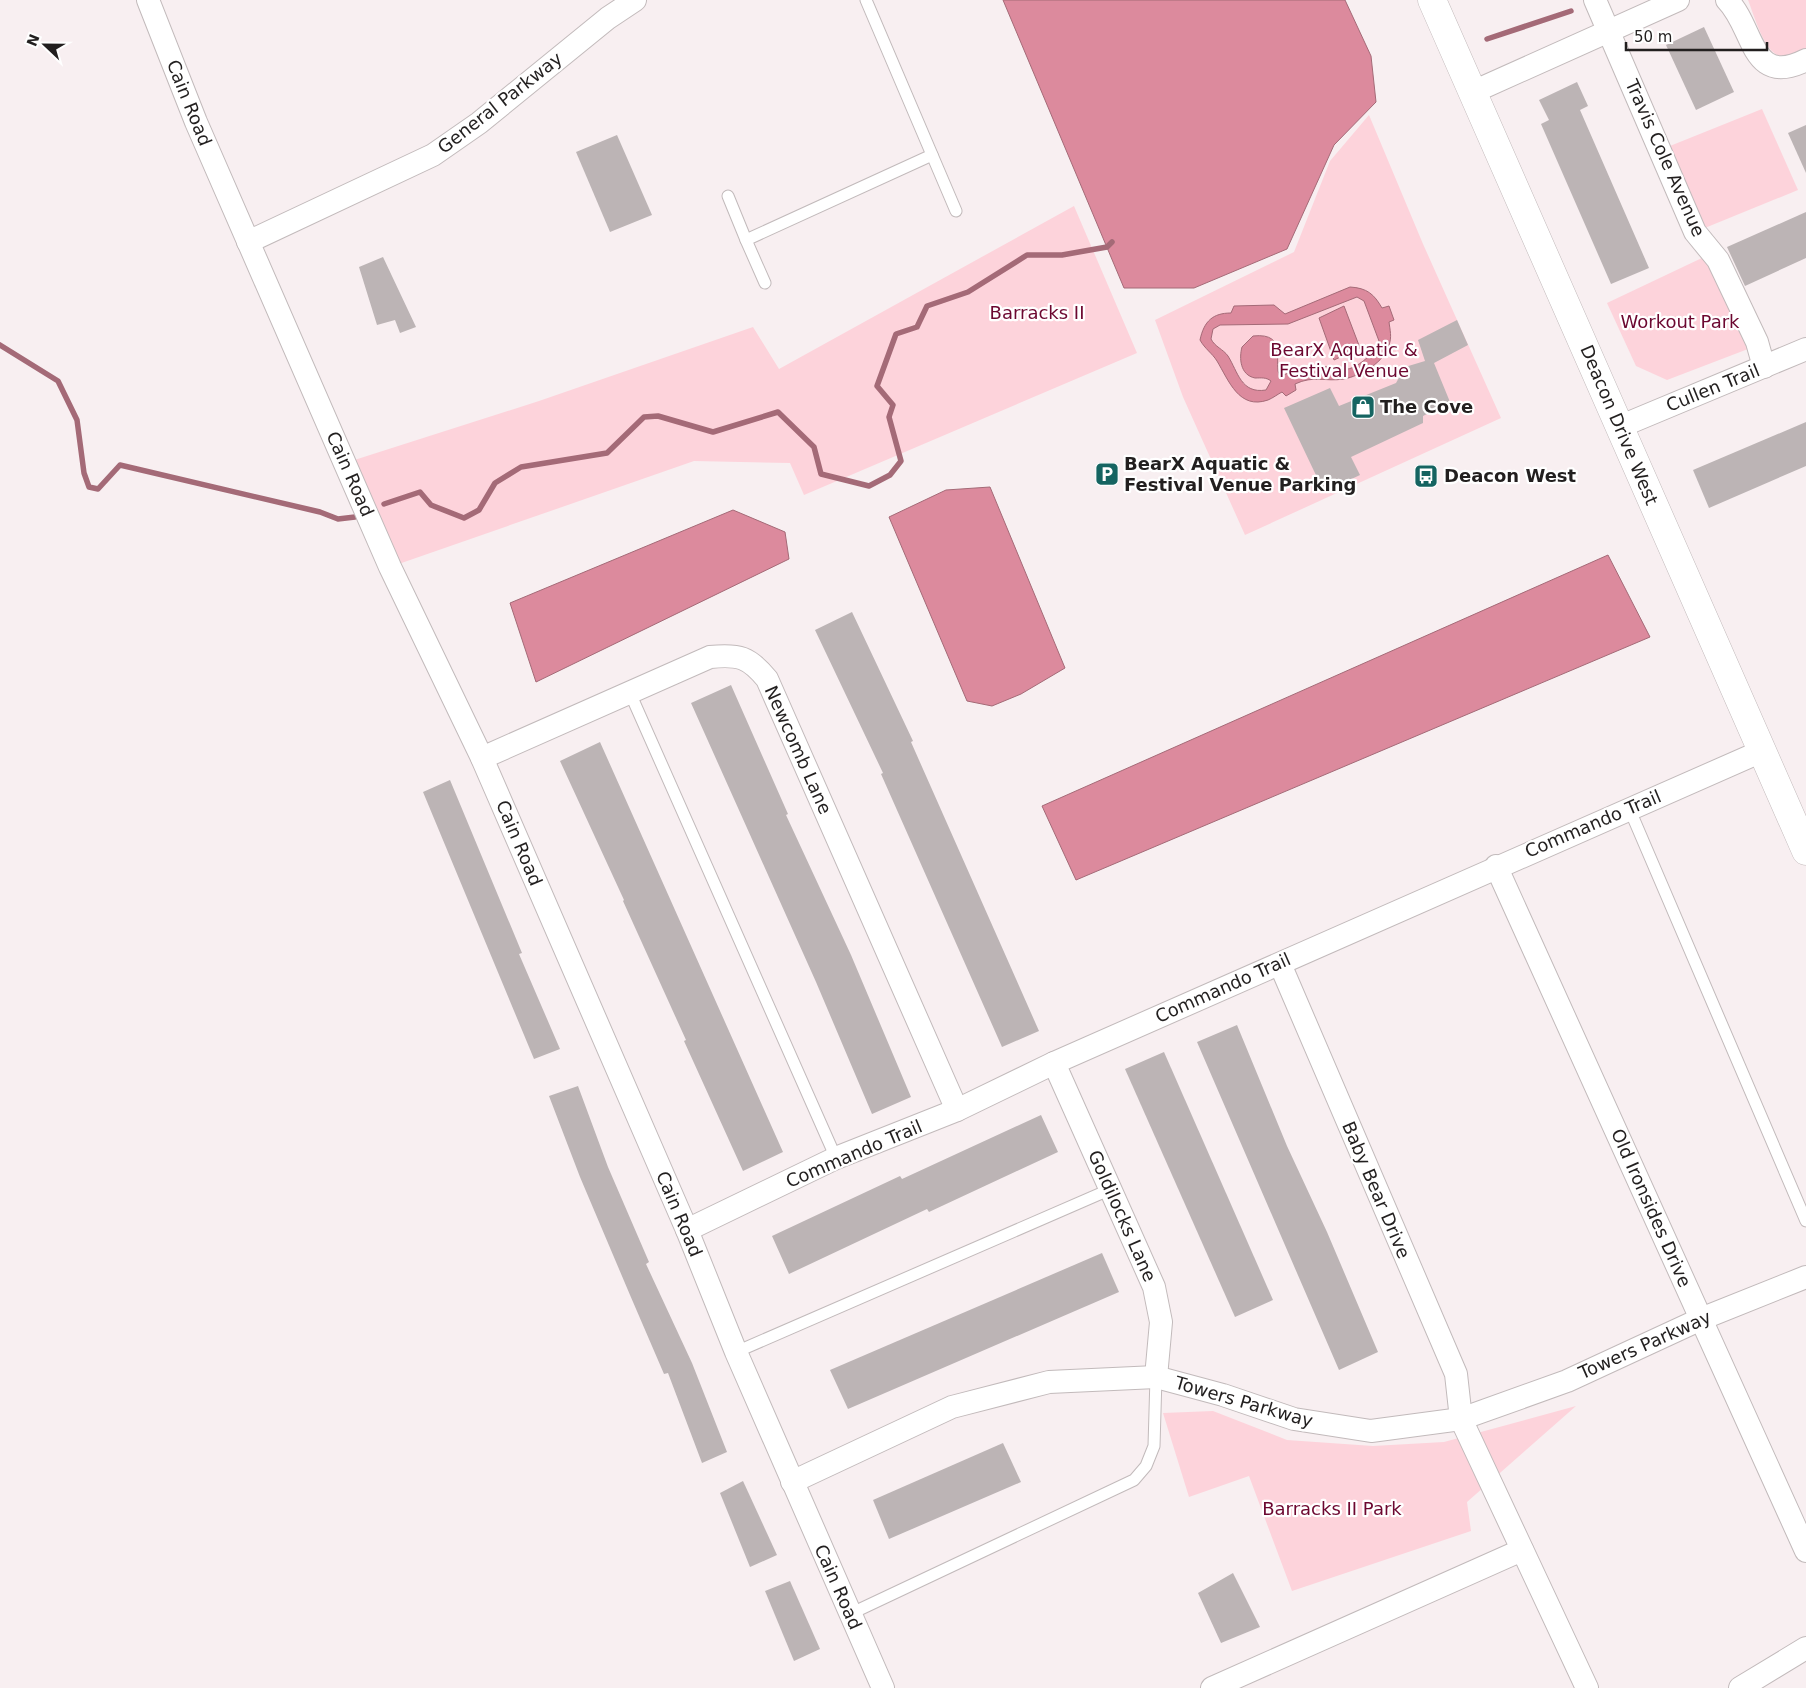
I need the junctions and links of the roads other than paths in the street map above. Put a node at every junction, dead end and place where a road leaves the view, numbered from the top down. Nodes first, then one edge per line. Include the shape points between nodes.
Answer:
1 (148, 0) edge
2 (635, 0) edge
3 (866, 0) edge
4 (1432, 0) edge
5 (1595, 0) edge
6 (1678, 0) edge
7 (1727, 0) edge
8 (1609, 30) junction
9 (1806, 60) edge
10 (1473, 92) junction
11 (932, 155) junction
12 (728, 196) dead end
13 (956, 211) dead end
14 (746, 240) junction
15 (248, 242) junction
16 (765, 282) dead end
17 (1806, 349) edge
18 (1764, 367) junction
19 (1619, 427) junction
20 (630, 693) junction
21 (1762, 751) junction
22 (482, 758) junction
23 (1629, 808) junction
24 (1806, 851) edge
25 (1496, 866) junction
26 (1280, 964) junction
27 (1054, 1063) junction
28 (957, 1110) junction
29 (836, 1158) junction
30 (1111, 1189) junction
31 (1806, 1221) edge
32 (687, 1230) junction
33 (1806, 1277) edge
34 (1702, 1319) junction
35 (736, 1352) junction
36 (1156, 1377) junction
37 (1461, 1418) junction
38 (792, 1482) junction
39 (1522, 1550) junction
40 (1806, 1551) edge
41 (850, 1614) junction
42 (1806, 1648) edge
43 (883, 1688) edge
44 (1212, 1688) edge
45 (1587, 1688) edge
46 (1740, 1688) edge

1 - 15 street, Cain Road
2 - 15 street, General Parkway via 433,155
3 - 11 lane
4 - 10 street, Deacon Drive West
5 - 8 street, Travis Cole Avenue
6 - 8 street
7 - 9 street via 1737,11 1758,53 1772,67 1785,69
8 - 10 street
8 - 18 street, Travis Cole Avenue via 1695,232 1718,260 1757,342
10 - 19 street, Deacon Drive West
11 - 13 lane
11 - 14 lane
12 - 14 lane
14 - 16 lane
15 - 22 street, Cain Road via 390,567
17 - 18 street, Cullen Trail
18 - 19 street, Cullen Trail
19 - 21 street, Deacon Drive West
20 - 22 street, Newcomb Lane
20 - 28 street, Newcomb Lane via 710,657 727,655 744,658 767,679
20 - 29 lane
21 - 23 street, Commando Trail
21 - 24 street, Deacon Drive West
22 - 32 street, Cain Road
23 - 25 street, Commando Trail
23 - 31 lane
25 - 26 street, Commando Trail
25 - 34 street, Old Ironsides Drive
26 - 27 street, Commando Trail
26 - 37 street, Baby Bear Drive via 1456,1374
27 - 28 street, Commando Trail
27 - 30 street, Goldilocks Lane
28 - 29 street, Commando Trail
29 - 32 street, Commando Trail
30 - 35 lane
30 - 36 street, Goldilocks Lane via 1159,1304
32 - 35 street, Cain Road
33 - 34 street, Towers Parkway
34 - 37 street, Towers Parkway via 1567,1381
34 - 40 street, Old Ironsides Drive
35 - 38 street, Cain Road
36 - 37 street, Towers Parkway via 1294,1419 1371,1431
36 - 38 street, Towers Parkway via 1049,1382 952,1407
36 - 41 lane via 1154,1446 1146,1466 1134,1480
37 - 39 street, Baby Bear Drive
38 - 41 street, Cain Road
39 - 44 street
39 - 45 street, Baby Bear Drive
41 - 43 street, Cain Road
42 - 46 street

